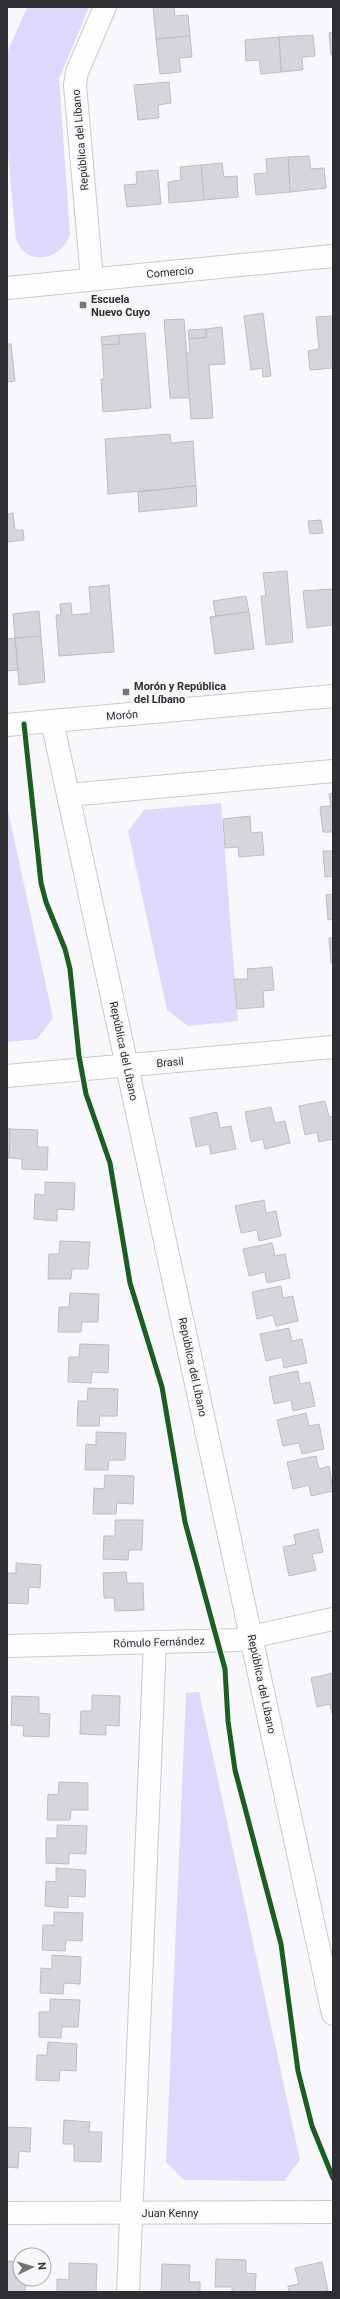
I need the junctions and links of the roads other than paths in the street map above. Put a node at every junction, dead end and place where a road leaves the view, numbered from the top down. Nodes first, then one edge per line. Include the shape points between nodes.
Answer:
1 (105, 7) edge
2 (333, 256) edge
3 (92, 279) junction
4 (7, 288) edge
5 (333, 696) edge
6 (52, 721) junction
7 (7, 725) edge
8 (333, 771) edge
9 (68, 795) junction
10 (333, 1048) edge
11 (127, 1066) junction
12 (7, 1076) edge
13 (333, 1619) edge
14 (251, 1636) junction
15 (155, 1642) junction
16 (7, 1646) edge
17 (333, 2014) edge
18 (333, 2212) edge
19 (7, 2213) edge
20 (131, 2213) junction
21 (128, 2292) edge

1 - 3 street, República del Líbano via 77,72 75,85
2 - 3 street, Comercio
3 - 4 street, Comercio
5 - 6 street, Morón
6 - 7 street, Morón
6 - 9 street, República del Líbano
8 - 9 street
9 - 11 street, República del Líbano
10 - 11 street, Brasil
11 - 12 street, Brasil
11 - 14 street, República del Líbano
13 - 14 street, Rómulo Fernández
14 - 15 street, Rómulo Fernández via 237,1640
14 - 17 street, República del Líbano
15 - 16 street, Rómulo Fernández
15 - 20 street
18 - 20 street, Juan Kenny
19 - 20 street, Juan Kenny
20 - 21 street

